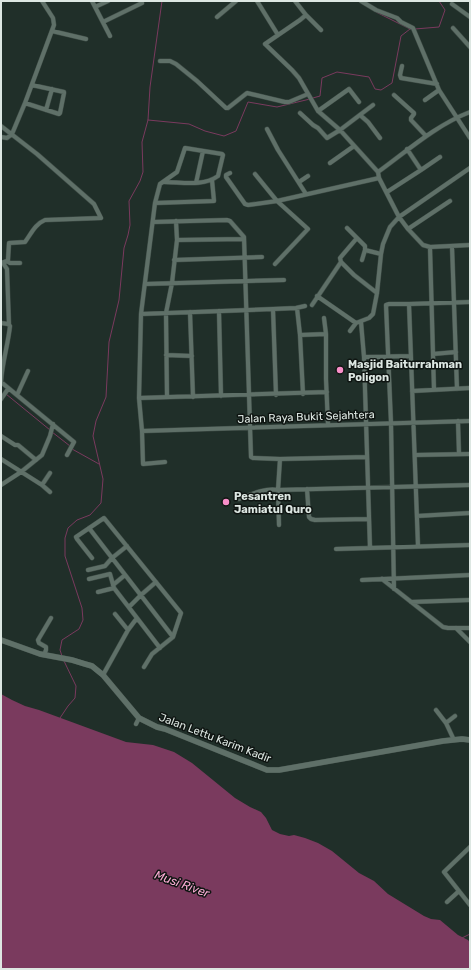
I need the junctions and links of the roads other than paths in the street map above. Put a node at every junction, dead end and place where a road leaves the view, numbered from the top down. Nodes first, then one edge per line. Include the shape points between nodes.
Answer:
1 (42, 1) edge
2 (92, 1) edge
3 (108, 1) edge
4 (236, 1) edge
5 (257, 1) edge
6 (295, 1) edge
7 (361, 1) edge
8 (142, 3) dead end
9 (452, 4) dead end
10 (95, 7) junction
11 (306, 14) junction
12 (217, 17) dead end
13 (470, 17) edge
14 (103, 22) junction
15 (453, 28) dead end
16 (321, 30) dead end
17 (52, 31) junction
18 (278, 35) junction
19 (110, 36) dead end
20 (86, 39) dead end
21 (470, 47) edge
22 (160, 61) dead end
23 (402, 66) dead end
24 (436, 84) junction
25 (32, 85) junction
26 (52, 89) junction
27 (439, 90) junction
28 (308, 95) junction
29 (394, 95) dead end
30 (425, 100) dead end
31 (25, 102) junction
32 (359, 102) dead end
33 (373, 105) dead end
34 (46, 110) junction
35 (318, 111) junction
36 (300, 112) dead end
37 (470, 112) edge
38 (360, 115) junction
39 (456, 117) junction
40 (1, 126) edge
41 (267, 129) dead end
42 (340, 130) junction
43 (12, 134) junction
44 (426, 136) junction
45 (1, 137) edge
46 (380, 138) dead end
47 (470, 138) edge
48 (354, 146) junction
49 (407, 149) junction
50 (203, 151) junction
51 (440, 157) dead end
52 (330, 164) dead end
53 (470, 168) edge
54 (421, 170) junction
55 (378, 172) junction
56 (230, 173) dead end
57 (255, 174) dead end
58 (308, 176) dead end
59 (379, 178) junction
60 (212, 180) junction
61 (164, 182) junction
62 (298, 182) junction
63 (196, 183) junction
64 (387, 192) junction
65 (306, 194) junction
66 (277, 200) junction
67 (450, 200) dead end
68 (155, 203) junction
69 (399, 217) junction
70 (153, 222) junction
71 (176, 222) junction
72 (347, 228) dead end
73 (408, 229) junction
74 (356, 238) junction
75 (244, 239) junction
76 (177, 240) junction
77 (470, 245) edge
78 (452, 246) junction
79 (430, 247) junction
80 (365, 250) junction
81 (381, 254) junction
82 (262, 257) dead end
83 (245, 258) junction
84 (174, 260) junction
85 (362, 260) dead end
86 (4, 262) edge
87 (340, 262) junction
88 (20, 263) dead end
89 (275, 264) dead end
90 (284, 280) dead end
91 (246, 282) junction
92 (172, 283) junction
93 (145, 284) junction
94 (377, 293) junction
95 (317, 296) junction
96 (470, 302) edge
97 (454, 303) junction
98 (409, 304) junction
99 (432, 304) junction
100 (312, 305) dead end
101 (305, 306) dead end
102 (297, 308) junction
103 (273, 309) junction
104 (246, 310) junction
105 (219, 311) junction
106 (190, 312) junction
107 (166, 313) junction
108 (141, 314) junction
109 (324, 318) dead end
110 (361, 322) junction
111 (1, 323) edge
112 (356, 323) junction
113 (9, 325) junction
114 (350, 331) dead end
115 (326, 334) junction
116 (300, 335) junction
117 (1, 349) edge
118 (6, 350) junction
119 (456, 352) junction
120 (433, 354) junction
121 (166, 355) junction
122 (192, 356) junction
123 (411, 356) junction
124 (364, 357) junction
125 (388, 357) junction
126 (28, 371) dead end
127 (1, 382) edge
128 (470, 388) edge
129 (457, 389) junction
130 (8, 390) junction
131 (412, 390) junction
132 (434, 390) junction
133 (327, 392) junction
134 (276, 394) junction
135 (303, 394) junction
136 (17, 395) junction
137 (249, 395) junction
138 (221, 396) junction
139 (167, 397) junction
140 (193, 397) junction
141 (2, 398) edge
142 (140, 398) junction
143 (458, 421) junction
144 (470, 421) edge
145 (414, 422) junction
146 (391, 423) junction
147 (366, 424) junction
148 (328, 425) junction
149 (53, 426) junction
150 (250, 427) junction
151 (142, 431) junction
152 (1, 436) edge
153 (459, 454) junction
154 (470, 454) edge
155 (67, 455) dead end
156 (415, 455) junction
157 (367, 457) junction
158 (1, 459) edge
159 (280, 459) junction
160 (36, 460) junction
161 (165, 462) dead end
162 (21, 472) junction
163 (50, 473) dead end
164 (42, 485) junction
165 (470, 485) edge
166 (1, 486) edge
167 (416, 486) junction
168 (392, 487) junction
169 (368, 488) junction
170 (307, 489) junction
171 (278, 490) junction
172 (50, 492) dead end
173 (239, 499) dead end
174 (470, 514) edge
175 (417, 516) junction
176 (369, 519) junction
177 (279, 525) dead end
178 (89, 528) junction
179 (470, 544) edge
180 (127, 546) junction
181 (418, 546) junction
182 (393, 547) junction
183 (370, 548) junction
184 (336, 549) dead end
185 (92, 558) dead end
186 (112, 558) junction
187 (88, 570) dead end
188 (126, 575) junction
189 (470, 575) edge
190 (89, 579) dead end
191 (381, 579) junction
192 (393, 579) junction
193 (362, 580) dead end
194 (156, 582) junction
195 (113, 587) junction
196 (394, 588) junction
197 (98, 592) dead end
198 (141, 595) junction
199 (470, 600) edge
200 (411, 602) junction
201 (129, 607) junction
202 (115, 614) dead end
203 (51, 618) dead end
204 (137, 618) junction
205 (456, 628) junction
206 (470, 628) edge
207 (128, 630) junction
208 (173, 637) junction
209 (1, 640) edge
210 (470, 642) edge
211 (160, 648) junction
212 (47, 656) junction
213 (144, 667) dead end
214 (103, 675) junction
215 (436, 710) dead end
216 (454, 716) dead end
217 (139, 718) junction
218 (446, 723) junction
219 (136, 724) dead end
220 (454, 740) junction
221 (470, 740) edge
222 (470, 847) edge
223 (460, 890) junction
224 (447, 902) dead end
225 (470, 905) edge

1 - 17 street via 54,21
2 - 10 street
3 - 10 street
4 - 12 street
5 - 18 street
6 - 11 street
7 - 24 street via 413,28
8 - 14 street
9 - 13 street
10 - 14 street
11 - 16 street
11 - 18 street
14 - 19 street
15 - 21 street
17 - 20 street
17 - 25 street
18 - 28 street via 265,44 292,70
22 - 28 street via 176,64 226,108 247,94 285,102
23 - 24 street via 401,78
24 - 27 street
25 - 26 street
25 - 31 street
26 - 34 street
26 - 34 street via 64,93 60,113
27 - 30 street
27 - 39 street
28 - 35 street
29 - 44 street via 414,113 411,120
31 - 34 street
31 - 43 street
32 - 35 street via 349,89
33 - 38 street
35 - 42 street
36 - 42 street via 327,138
37 - 39 street
38 - 42 street
38 - 46 street
39 - 44 street
39 - 47 street
40 - 43 street
41 - 62 street
42 - 48 street
43 - 45 street via 7,138
43 - 86 street via 94,204 102,218 40,222 26,241 9,243
44 - 49 street
48 - 52 street
48 - 55 street
49 - 54 street
49 - 55 street
50 - 60 street via 223,155 218,176
50 - 61 street via 184,148 177,172
50 - 63 street
51 - 54 street
53 - 69 street
54 - 64 street
55 - 59 street
56 - 66 street via 226,177 247,205
57 - 66 street
58 - 62 street
59 - 64 street
59 - 65 street
60 - 63 street
60 - 68 street via 214,201
61 - 63 street
61 - 68 street via 158,187
62 - 65 street
64 - 69 street
65 - 66 street
66 - 89 street via 308,231
67 - 73 street
68 - 70 street
69 - 73 street
69 - 81 street via 390,227
70 - 71 street
70 - 93 street
71 - 75 street via 227,220
71 - 76 street
72 - 74 street
73 - 79 street via 423,245
74 - 80 street via 364,245
74 - 87 street via 340,258
75 - 76 street
75 - 83 street
76 - 84 street
77 - 78 street
78 - 79 street
78 - 97 street
79 - 99 street
80 - 81 street
80 - 85 street
81 - 94 street
82 - 83 street
83 - 84 street
83 - 91 street
84 - 92 street
86 - 88 street
86 - 113 street via 7,269
87 - 94 street
87 - 95 street
90 - 91 street
91 - 92 street
91 - 104 street
92 - 93 street
92 - 107 street
93 - 108 street
94 - 110 street via 373,314
95 - 100 street
95 - 112 street
96 - 97 street
97 - 99 street
97 - 119 street
98 - 99 street
98 - 123 street
98 - 125 street via 386,305
99 - 120 street
101 - 102 street
102 - 103 street
102 - 116 street
103 - 104 street
103 - 134 street
104 - 105 street
104 - 137 street
105 - 106 street
105 - 138 street
106 - 107 street
106 - 122 street
107 - 108 street
107 - 121 street
108 - 142 street
109 - 115 street
110 - 112 street
110 - 124 street
111 - 113 street
112 - 114 street
113 - 118 street
115 - 116 street
115 - 133 street
116 - 135 street
117 - 118 street
118 - 127 street
119 - 120 street
119 - 129 street
120 - 132 street
121 - 122 street
121 - 139 street
122 - 140 street
123 - 125 street
123 - 131 street
124 - 125 street
124 - 147 street
125 - 146 street
126 - 136 street
127 - 130 street
128 - 129 street
129 - 132 street
130 - 136 street
130 - 141 street
131 - 132 street
131 - 145 street
133 - 135 street
133 - 148 street
134 - 135 street
134 - 137 street
136 - 149 street
137 - 138 street
137 - 150 street
138 - 140 street
139 - 140 street
139 - 142 street
142 - 151 street
143 - 144 street, Jalan Raya Bukit Sejahtera
143 - 145 street, Jalan Raya Bukit Sejahtera
143 - 153 street
145 - 146 street, Jalan Raya Bukit Sejahtera
145 - 156 street
146 - 147 street, Jalan Raya Bukit Sejahtera
146 - 168 street
147 - 148 street, Jalan Raya Bukit Sejahtera
147 - 157 street
148 - 150 street, Jalan Raya Bukit Sejahtera
149 - 155 street via 74,442
149 - 160 street via 43,453
150 - 151 street, Jalan Raya Bukit Sejahtera
150 - 159 street via 251,457
151 - 161 street via 143,464
152 - 160 street via 18,445
153 - 154 street
153 - 156 street
156 - 167 street
157 - 159 street
157 - 169 street
158 - 162 street
159 - 171 street
160 - 162 street
162 - 164 street
162 - 166 street
163 - 164 street
164 - 172 street
165 - 167 street
167 - 168 street
167 - 175 street
168 - 169 street
168 - 182 street
169 - 170 street
169 - 176 street
170 - 171 street
170 - 176 street via 311,519
171 - 173 street via 264,490
171 - 177 street
174 - 175 street
175 - 181 street
176 - 183 street
178 - 180 street via 104,518
178 - 185 street via 76,538
178 - 186 street
179 - 181 street
180 - 186 street
180 - 194 street
181 - 182 street
182 - 183 street
182 - 192 street
183 - 184 street
186 - 187 street via 106,566
186 - 188 street
188 - 195 street
188 - 198 street
189 - 192 street
190 - 195 street via 109,574
191 - 192 street
191 - 193 street
191 - 196 street
192 - 196 street
194 - 198 street
194 - 208 street via 181,613
195 - 197 street
195 - 201 street
196 - 200 street
198 - 201 street
198 - 208 street
199 - 200 street
200 - 205 street via 443,627
201 - 204 street
202 - 207 street
203 - 212 street via 38,640 46,646
204 - 207 street
204 - 211 street
205 - 206 street
205 - 210 street
207 - 214 street
208 - 211 street
209 - 212 street, Jalan Lettu Karim Kadir
211 - 213 street via 149,657
212 - 214 street, Jalan Lettu Karim Kadir via 92,666
214 - 217 street, Jalan Lettu Karim Kadir
215 - 218 street
216 - 218 street
217 - 219 street
217 - 220 street, Jalan Lettu Karim Kadir via 270,771
218 - 220 street
220 - 221 street, Jalan Lettu Karim Kadir
222 - 223 street via 444,872
223 - 224 street
223 - 225 street

